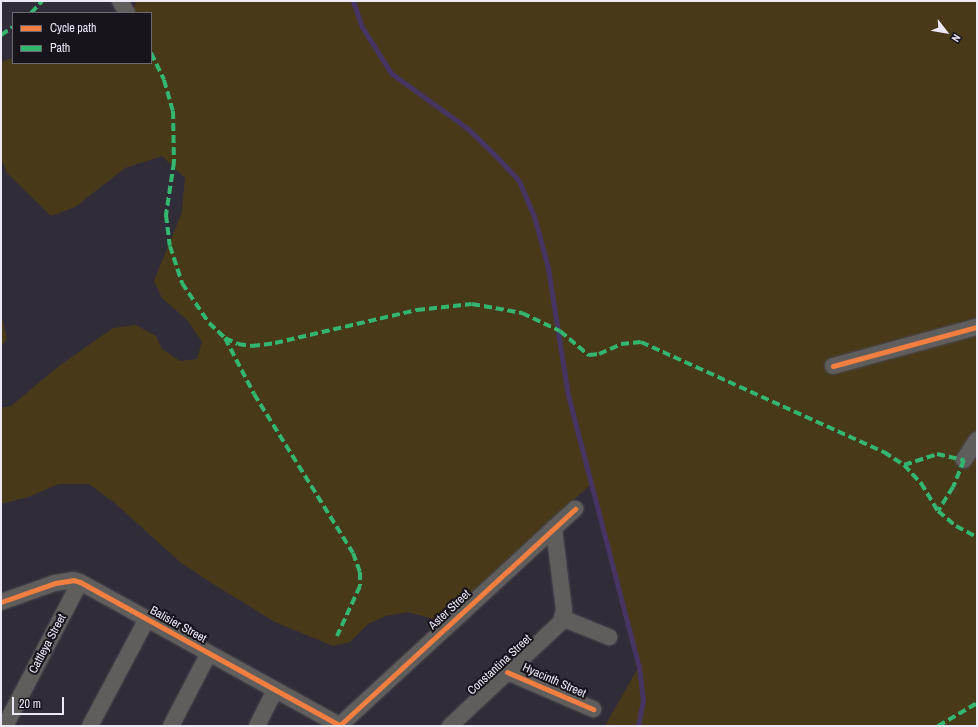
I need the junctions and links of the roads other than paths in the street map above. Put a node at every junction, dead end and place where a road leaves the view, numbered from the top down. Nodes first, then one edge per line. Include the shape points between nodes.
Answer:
1 (120, 1) edge
2 (126, 12) edge
3 (977, 327) edge
4 (833, 366) dead end
5 (977, 440) edge
6 (964, 460) dead end
7 (575, 509) dead end
8 (554, 528) junction
9 (80, 582) junction
10 (1, 602) edge
11 (562, 618) junction
12 (147, 619) junction
13 (609, 637) dead end
14 (208, 653) junction
15 (507, 672) junction
16 (275, 690) junction
17 (593, 709) dead end
18 (5, 726) edge
19 (90, 726) edge
20 (171, 726) edge
21 (256, 726) edge
22 (339, 726) edge
23 (450, 726) edge

1 - 2 street
3 - 4 street
5 - 6 street
7 - 8 street, Aster Street
8 - 11 street via 564,610
8 - 22 street, Aster Street
9 - 10 street, Balisier Street via 73,580 55,583
9 - 12 street, Balisier Street
9 - 18 street, Cattleya Street
11 - 13 street
11 - 15 street, Constantina Street via 558,625
12 - 14 street, Balisier Street
12 - 19 street
14 - 16 street, Balisier Street
14 - 20 street
15 - 17 street, Hyacinth Street
15 - 23 street, Constantina Street
16 - 21 street
16 - 22 street, Balisier Street

